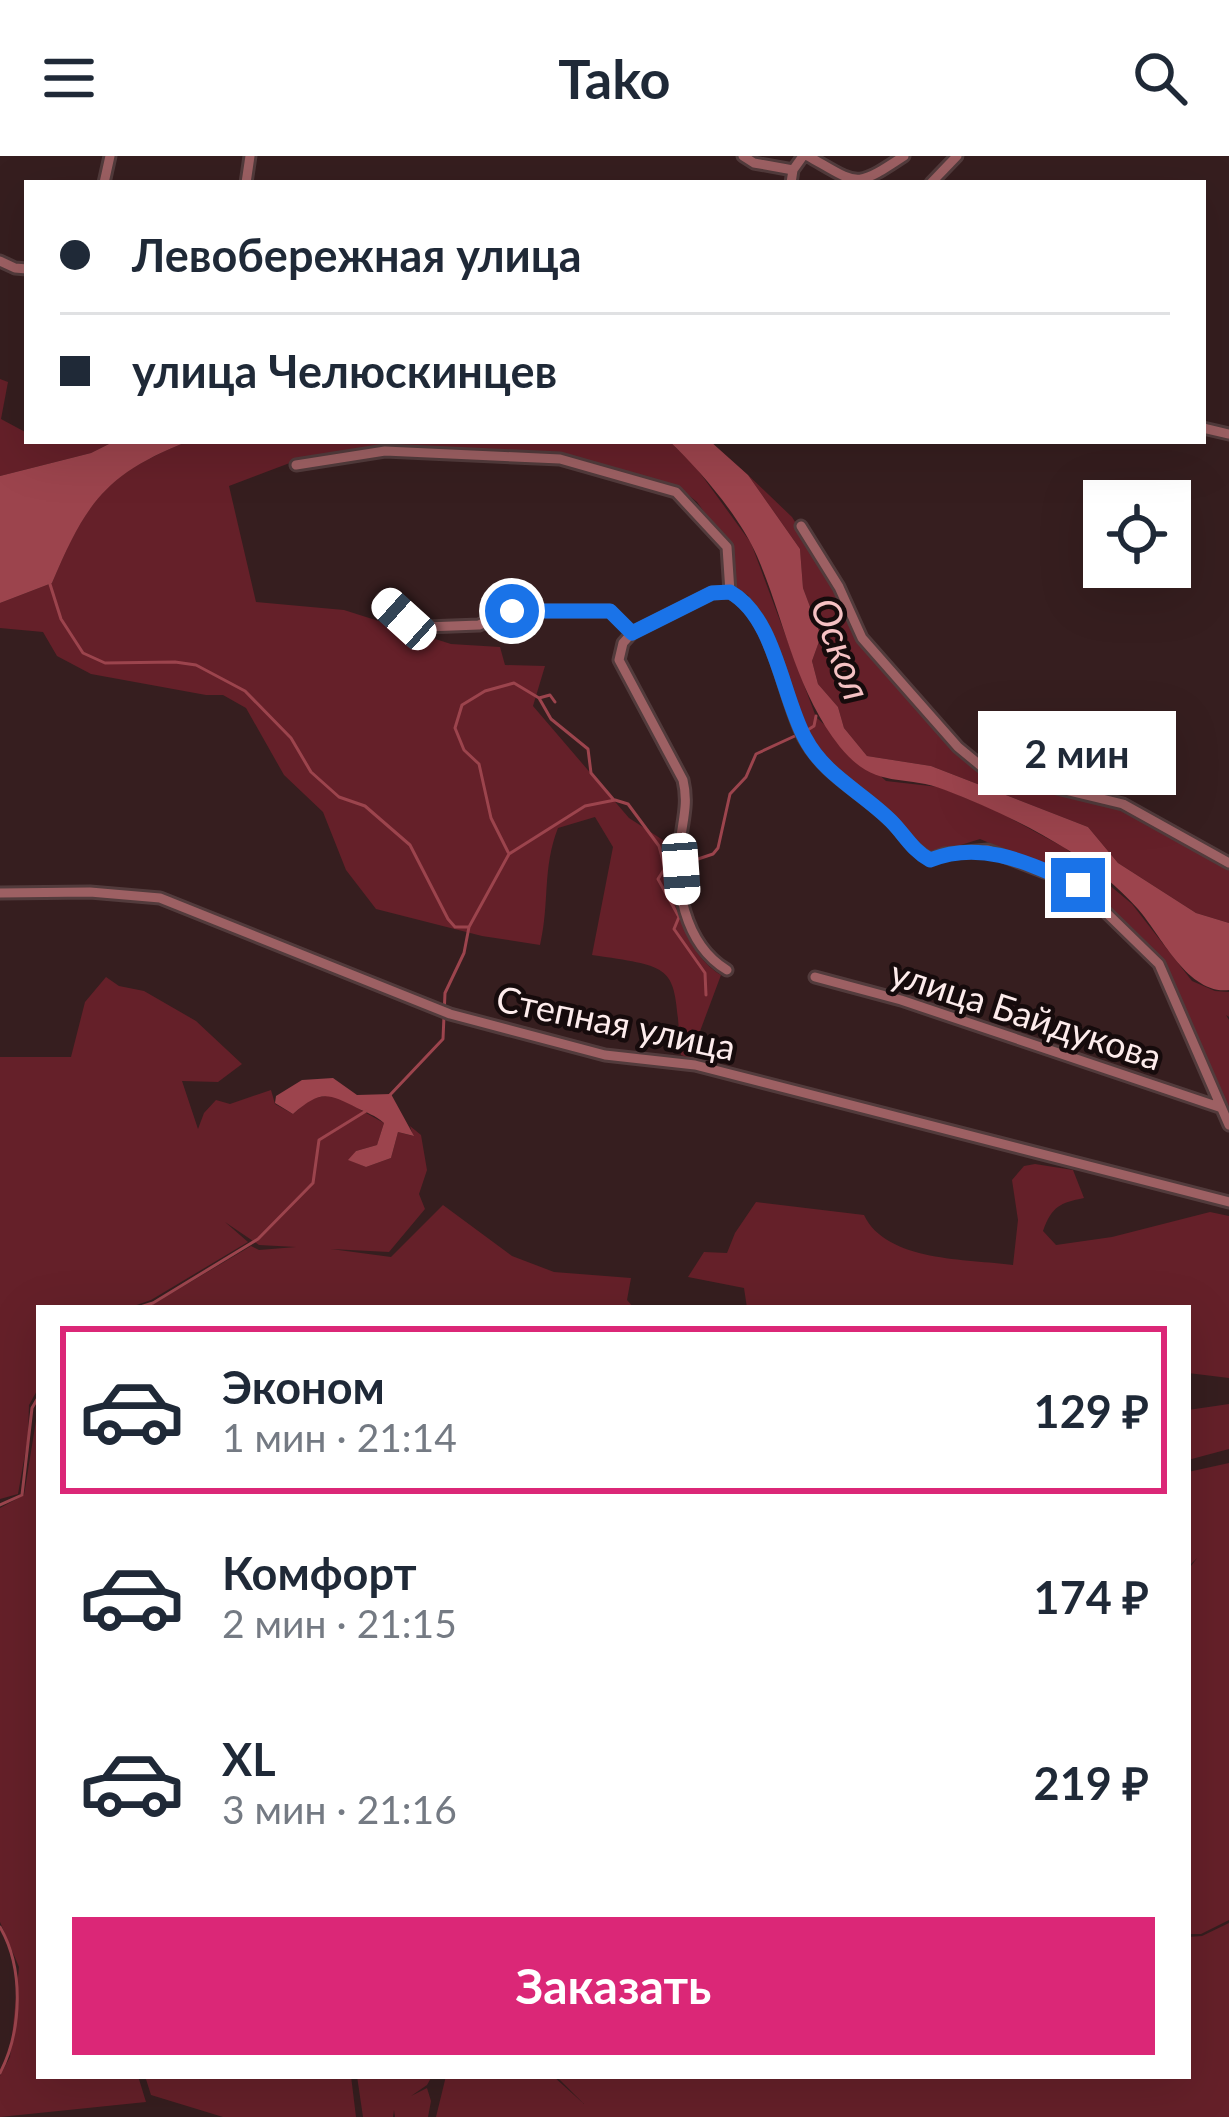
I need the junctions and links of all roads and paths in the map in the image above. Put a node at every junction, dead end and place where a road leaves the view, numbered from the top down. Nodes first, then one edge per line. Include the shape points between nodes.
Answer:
1 (742, 156) edge
2 (806, 156) edge
3 (904, 156) edge
4 (957, 156) edge
5 (793, 170) junction
6 (791, 180) edge
7 (850, 180) edge
8 (868, 180) edge
9 (934, 180) edge
10 (296, 465) dead end
11 (801, 526) dead end
12 (730, 592) junction
13 (382, 598) dead end
14 (632, 633) junction
15 (1229, 863) edge
16 (0, 893) edge
17 (728, 970) dead end
18 (815, 977) dead end
19 (1219, 1107) junction
20 (1229, 1125) edge
21 (1229, 1202) edge

1 - 5 street
2 - 5 street
2 - 7 street
3 - 8 street
4 - 9 street
5 - 6 street
10 - 12 street via 385,451 560,459 676,492 727,547
11 - 15 street via 862,638 988,771 1124,804
12 - 14 street via 712,593
12 - 19 street via 752,610 801,730 825,766 917,853 930,860 988,850 1078,885 1159,964
13 - 14 street via 426,627 479,625 512,611 610,611
14 - 17 street via 619,660 688,801 680,839 685,916 708,958
16 - 21 street, Степная улица via 160,898 450,1013 604,1054 695,1065
18 - 19 street, улица Байдукова
19 - 20 street

